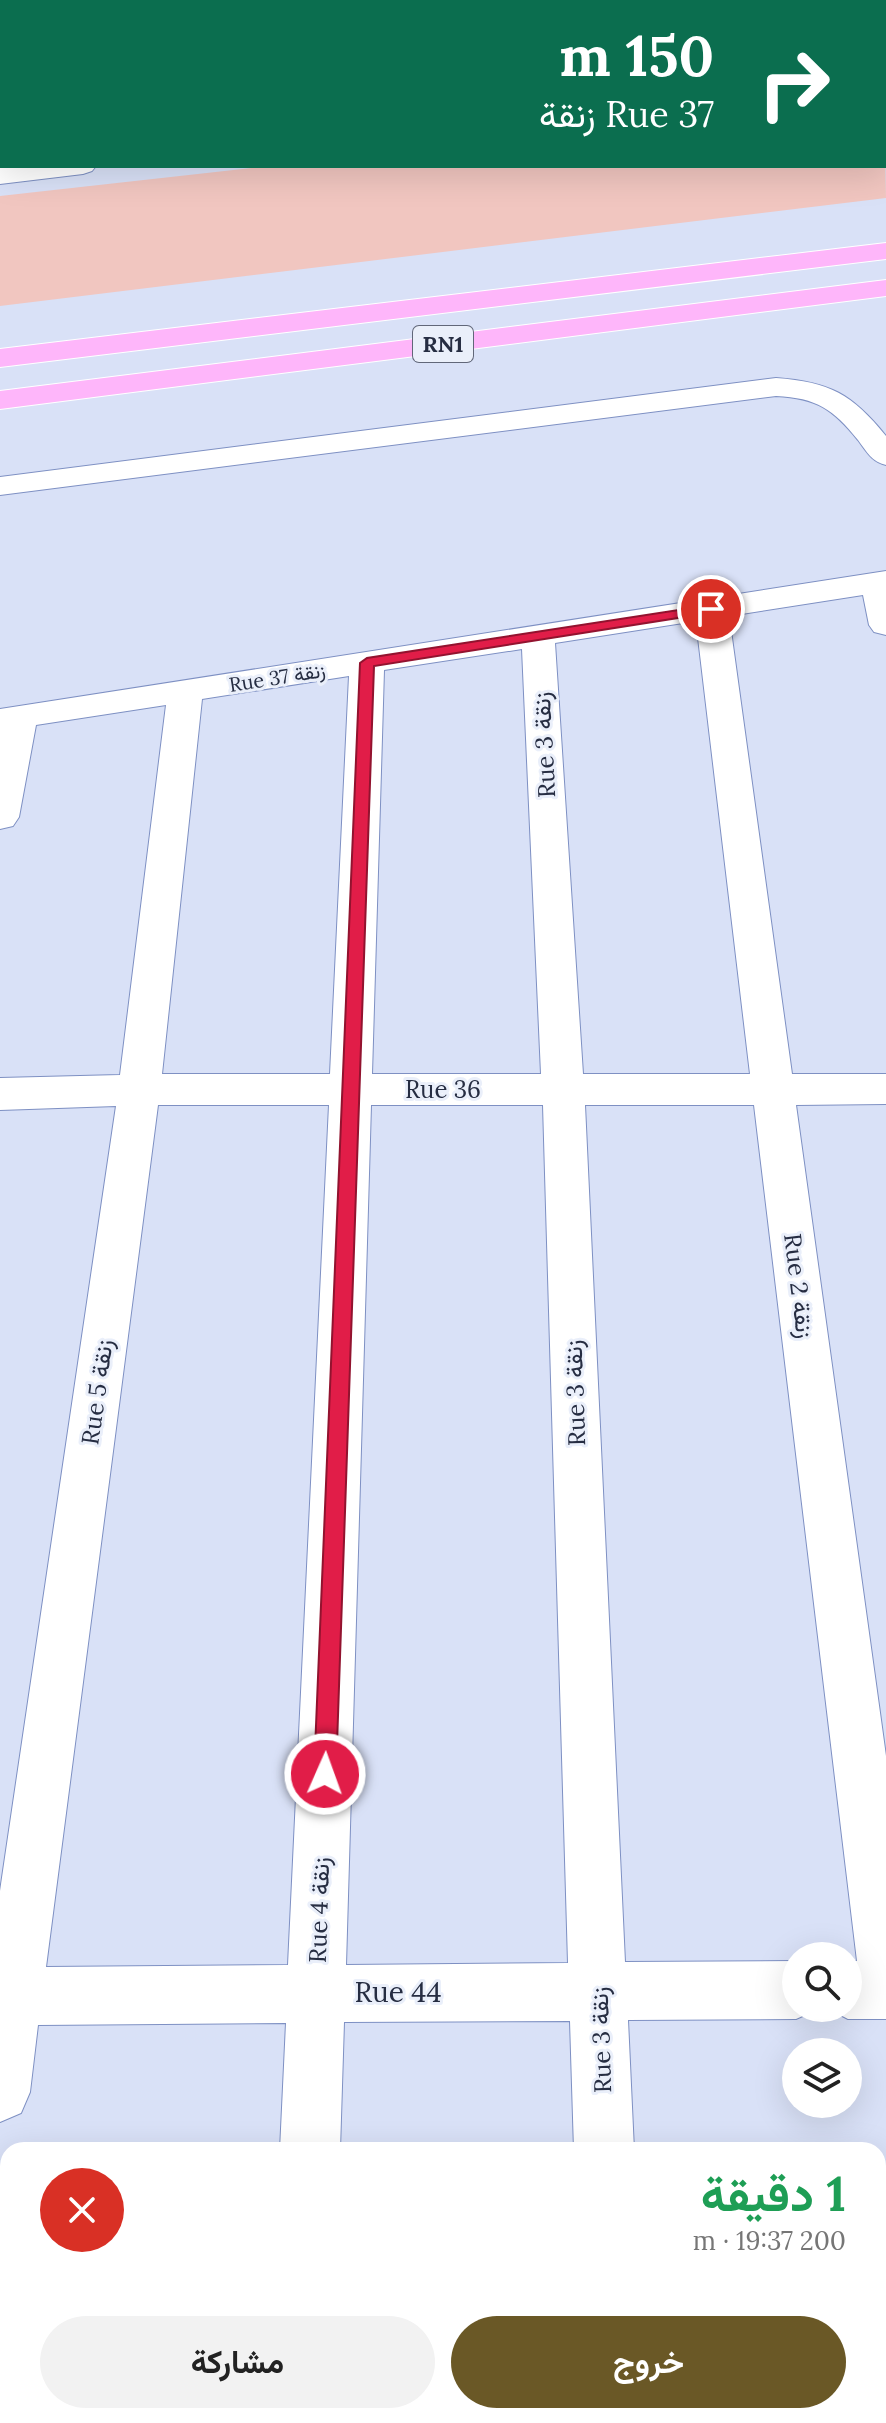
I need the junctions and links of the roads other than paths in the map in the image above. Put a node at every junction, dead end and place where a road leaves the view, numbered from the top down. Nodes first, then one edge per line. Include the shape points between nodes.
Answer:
1 (66, 168) edge
2 (0, 176) edge
3 (886, 251) edge
4 (886, 288) edge
5 (0, 358) edge
6 (0, 400) edge
7 (886, 456) edge
8 (0, 486) edge
9 (881, 582) edge
10 (711, 609) junction
11 (886, 625) edge
12 (538, 636) junction
13 (367, 663) junction
14 (185, 691) junction
15 (10, 719) edge
16 (0, 817) edge
17 (563, 1089) junction
18 (774, 1089) junction
19 (886, 1089) edge
20 (139, 1090) junction
21 (352, 1090) junction
22 (0, 1094) edge
23 (886, 1963) edge
24 (782, 1990) edge
25 (862, 1990) edge
26 (886, 1990) edge
27 (600, 1991) junction
28 (316, 1992) junction
29 (7, 1996) edge
30 (0, 2092) edge
31 (310, 2142) edge
32 (604, 2142) edge

1 - 2 street
3 - 5 highway, RN1
4 - 6 highway, RN1
7 - 8 street via 837,400 821,392 776,387
9 - 10 street, Rue 37 زنقة
9 - 11 street
10 - 12 street, Rue 37 زنقة
10 - 18 street, Rue 2 زنقة
12 - 13 street, Rue 37 زنقة
12 - 17 street, Rue 3 زنقة
13 - 14 street, Rue 37 زنقة
13 - 21 street, Rue 4 زنقة
14 - 15 street, Rue 37 زنقة
14 - 20 street, Rue 5 زنقة
15 - 16 street
17 - 18 street, Rue 36
17 - 21 street, Rue 36
17 - 27 street, Rue 3 زنقة
18 - 19 street, Rue 36
18 - 23 street, Rue 2 زنقة
20 - 21 street, Rue 36
20 - 22 street, Rue 36
20 - 29 street, Rue 5 زنقة
21 - 28 street, Rue 4 زنقة
24 - 27 street, Rue 44
25 - 26 street
27 - 28 street, Rue 44
27 - 32 street, Rue 3 زنقة
28 - 29 street, Rue 44
28 - 31 street, Rue 4 زنقة
29 - 30 street, Rue 5 زنقة

